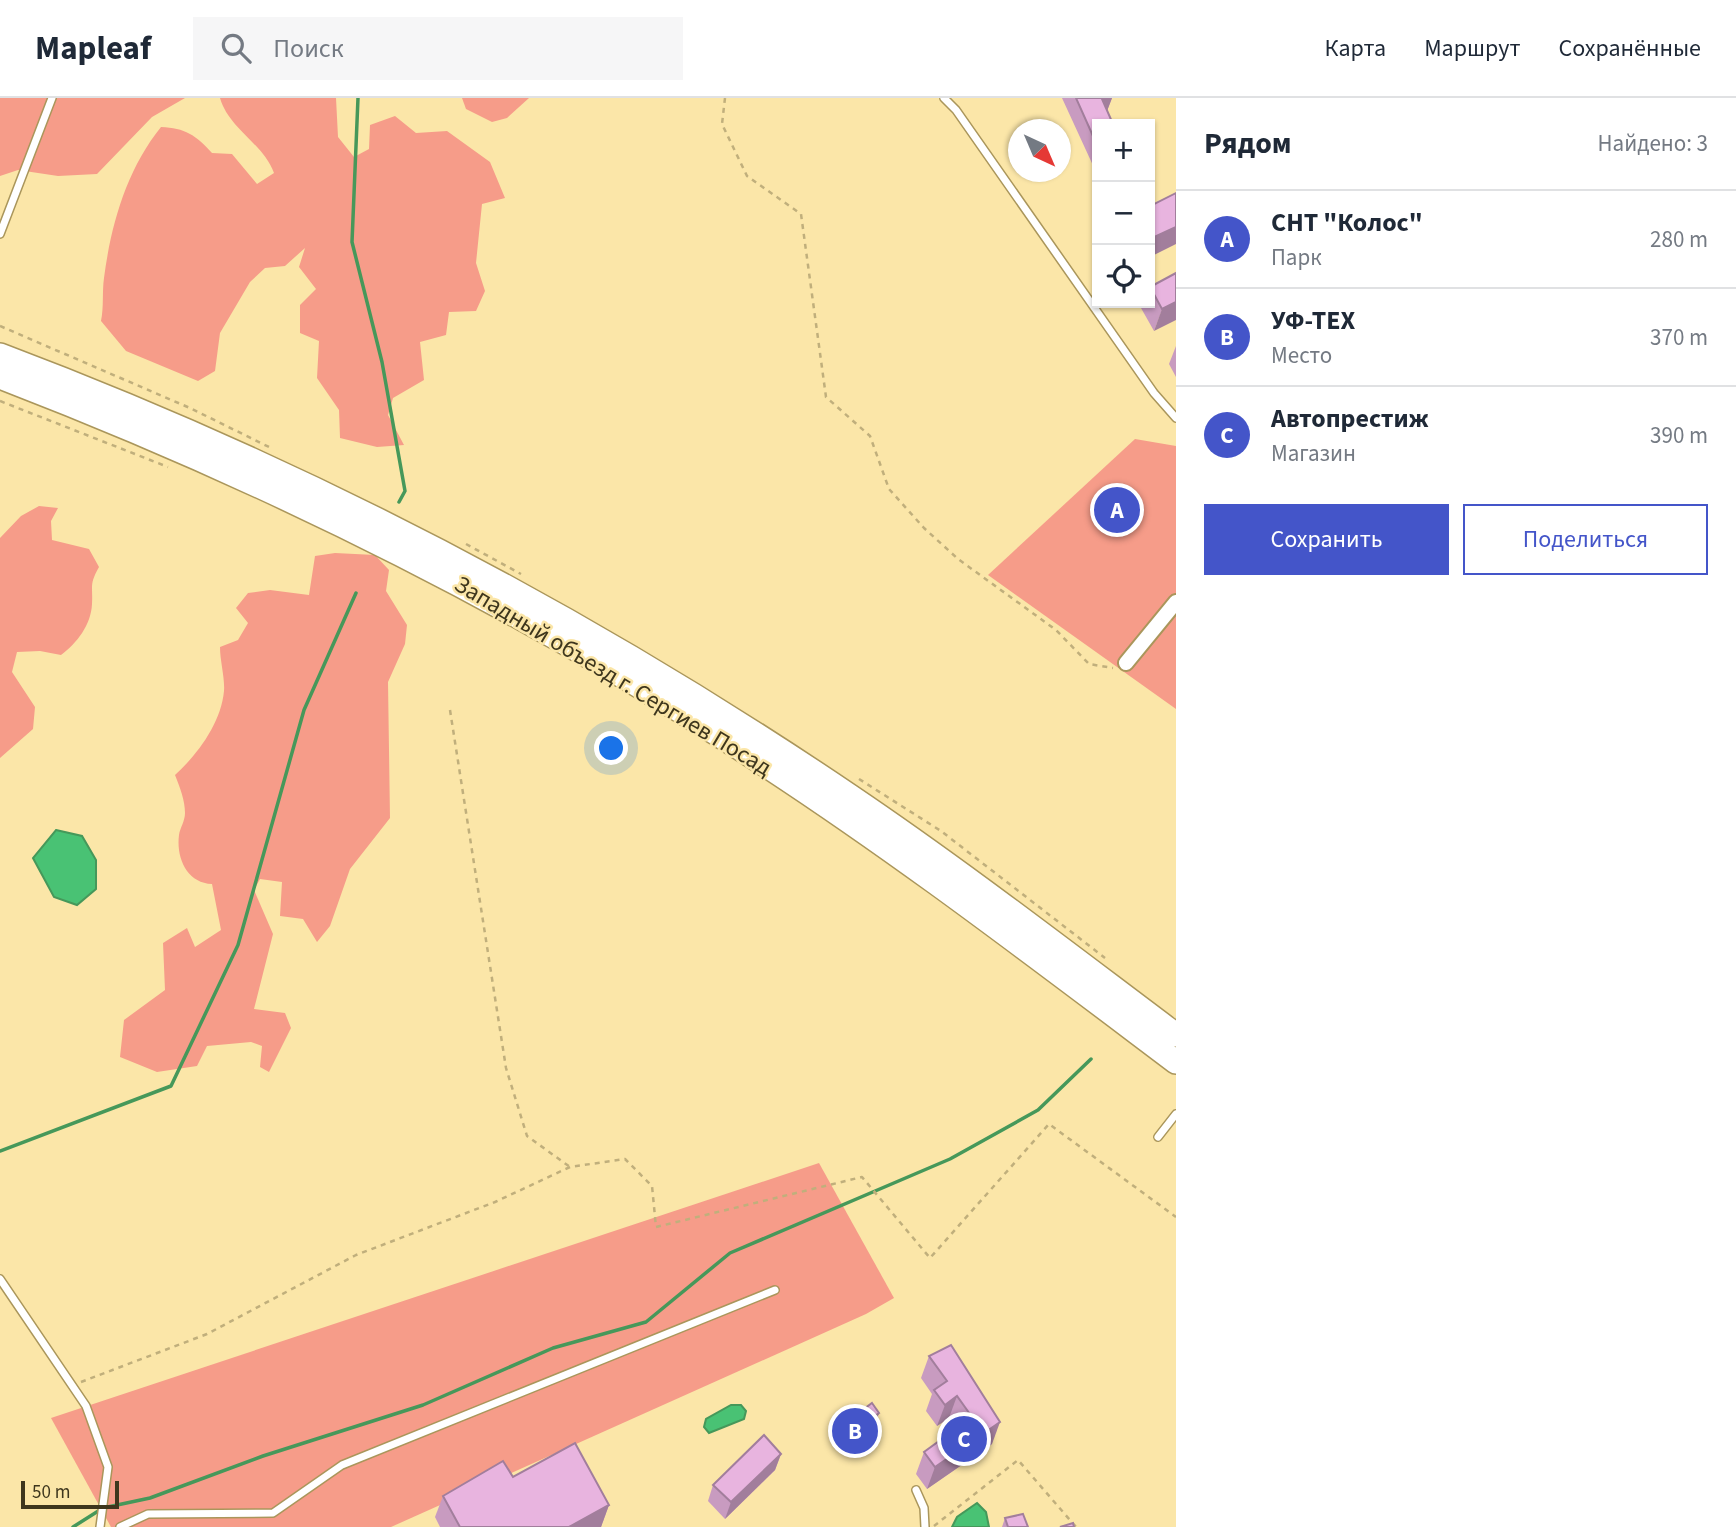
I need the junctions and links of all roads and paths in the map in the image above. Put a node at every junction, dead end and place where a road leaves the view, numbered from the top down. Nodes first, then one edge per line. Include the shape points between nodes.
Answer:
1 (52, 98) edge
2 (725, 98) edge
3 (944, 98) edge
4 (0, 234) edge
5 (0, 355) edge
6 (0, 377) edge
7 (0, 401) edge
8 (1176, 418) edge
9 (176, 470) dead end
10 (1176, 603) edge
11 (1126, 663) joint
12 (450, 710) dead end
13 (1176, 1035) edge
14 (1176, 1062) edge
15 (1176, 1114) edge
16 (1158, 1137) dead end
17 (570, 1167) junction
18 (1176, 1217) edge
19 (0, 1279) edge
20 (775, 1290) dead end
21 (71, 1386) junction
22 (916, 1490) dead end
23 (100, 1527) edge
24 (120, 1527) edge
25 (925, 1527) edge
26 (933, 1527) edge
27 (1076, 1527) edge

1 - 4 lane
2 - 11 path via 722,124 747,176 801,214 825,397 870,436 898,502 958,559 1056,630 1090,664 1114,668
3 - 8 lane
5 - 13 main road, Западный объезд г. Сергиев Посад via 130,404 369,514 584,630 851,797
6 - 14 main road, Западный объезд г. Сергиев Посад via 119,423 365,535 575,649 729,741 841,816
7 - 9 path
10 - 11 street
12 - 17 path via 506,1068 527,1136
15 - 16 lane
17 - 18 path via 625,1159 652,1186 656,1227 862,1177 930,1258 1049,1124
17 - 21 path via 495,1202 356,1255 207,1334
19 - 21 lane
20 - 24 lane via 342,1465 273,1513 148,1514
21 - 23 lane via 86,1406 108,1467
22 - 25 lane via 924,1508
26 - 27 path via 1018,1460

